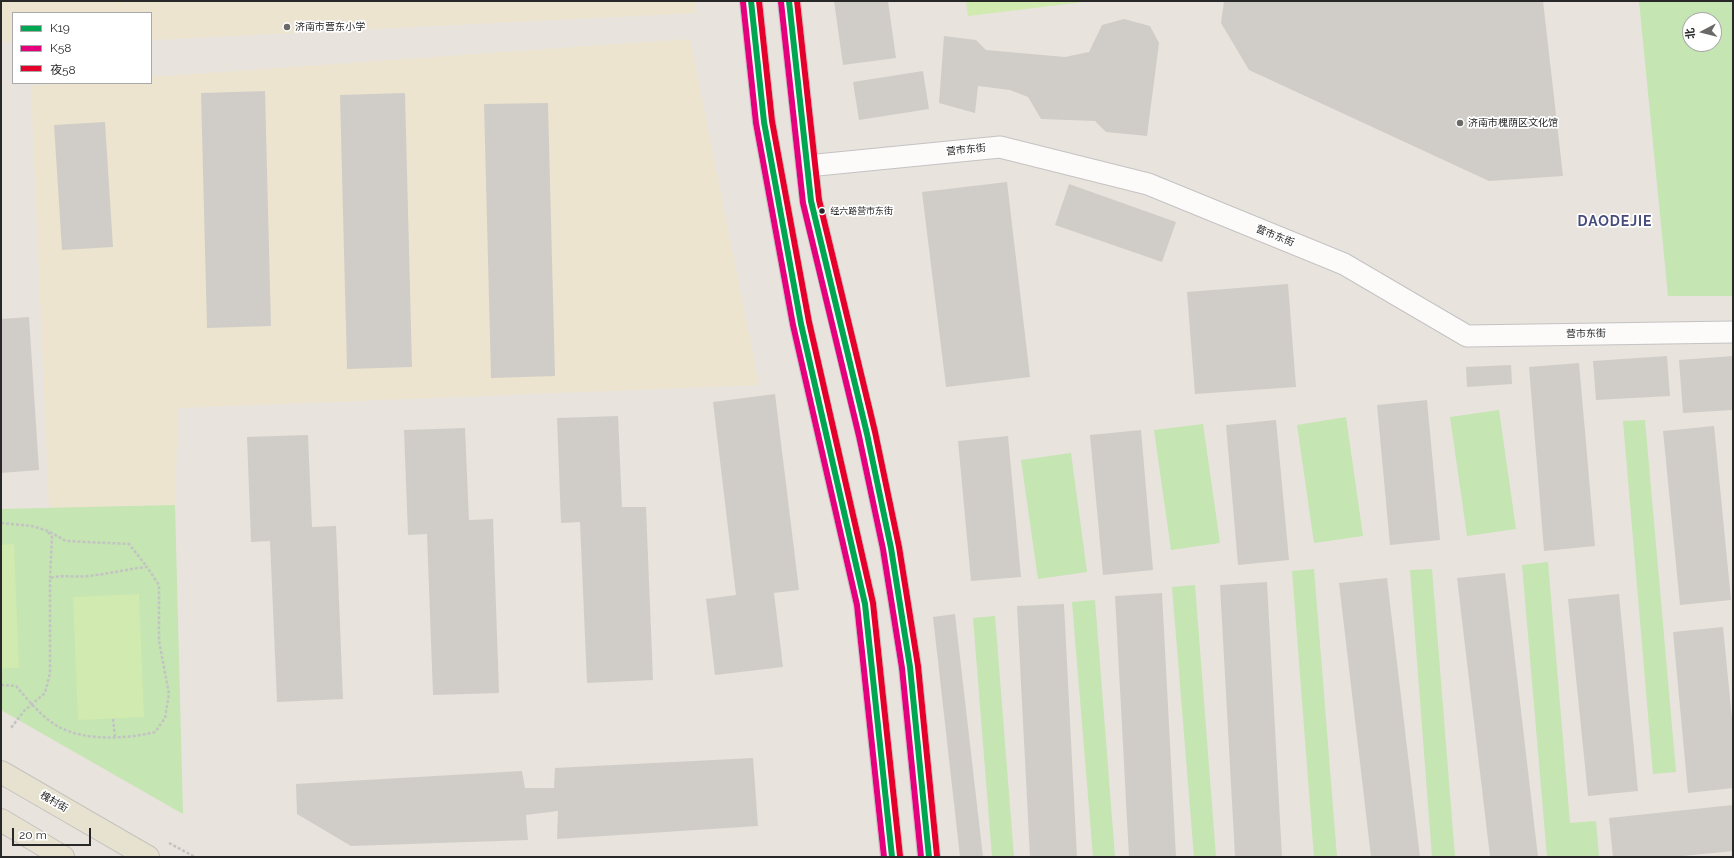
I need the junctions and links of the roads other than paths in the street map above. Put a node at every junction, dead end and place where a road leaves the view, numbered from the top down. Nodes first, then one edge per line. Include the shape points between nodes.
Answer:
1 (751, 1) edge
2 (789, 1) edge
3 (807, 166) junction
4 (1733, 332) edge
5 (1, 772) edge
6 (1, 820) edge
7 (63, 857) edge
8 (148, 857) edge
9 (892, 857) edge
10 (929, 857) edge

1 - 9 main road via 764,122 800,316 864,604
2 - 3 main road
3 - 4 street, 营市东街 via 1000,147 1155,187 1344,264 1467,336
3 - 10 main road via 811,201 867,434 891,548 910,667
5 - 8 main road, 槐村街
6 - 7 main road

